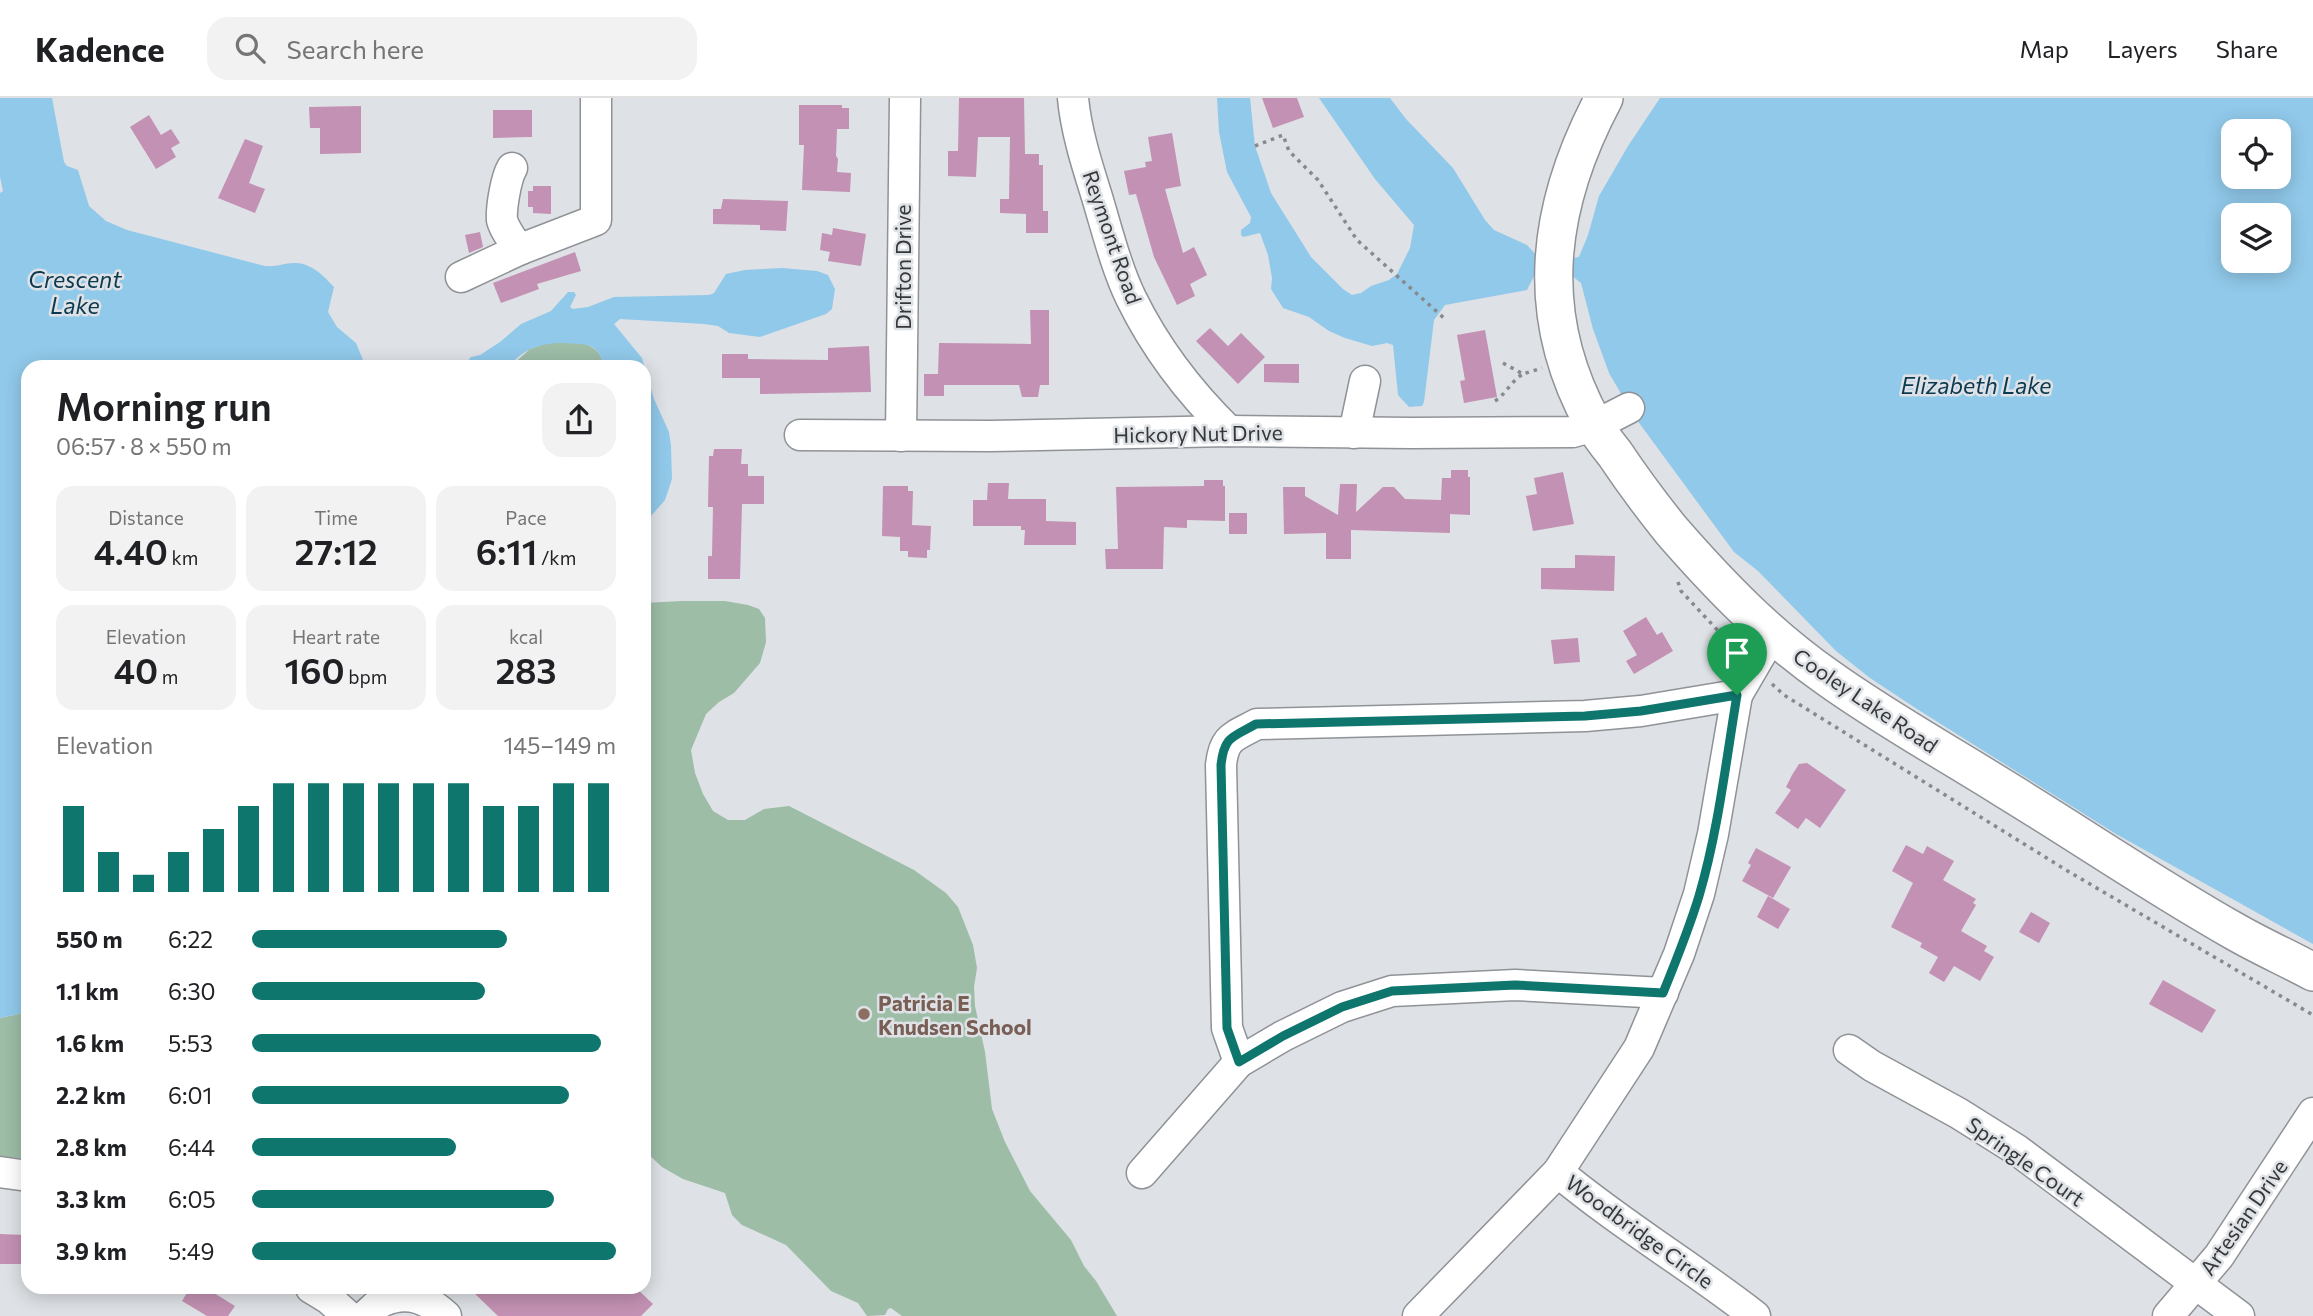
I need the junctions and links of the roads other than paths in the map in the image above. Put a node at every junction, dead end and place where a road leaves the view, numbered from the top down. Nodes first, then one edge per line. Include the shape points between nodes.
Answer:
1 (596, 98) edge
2 (905, 98) edge
3 (1073, 98) edge
4 (1595, 101) edge
5 (512, 168) dead end
6 (521, 249) junction
7 (461, 277) dead end
8 (1371, 391) dead end
9 (1629, 408) dead end
10 (1594, 426) junction
11 (1229, 431) junction
12 (1354, 433) junction
13 (800, 435) dead end
14 (901, 436) junction
15 (1772, 635) junction
16 (1737, 695) junction
17 (2313, 972) edge
18 (1663, 993) junction
19 (1849, 1050) dead end
20 (1239, 1062) junction
21 (2313, 1113) edge
22 (0, 1172) edge
23 (1558, 1172) junction
24 (1142, 1173) dead end
25 (21, 1175) edge
26 (2197, 1283) junction
27 (321, 1294) edge
28 (2176, 1314) edge
29 (348, 1316) edge
30 (365, 1316) edge
31 (446, 1316) edge
32 (1418, 1316) edge
33 (1755, 1316) edge
34 (2239, 1316) edge

1 - 6 street via 596,220
2 - 14 street, Drifton Drive
3 - 11 street, Reymont Road via 1090,175 1131,297 1164,355 1198,401
4 - 10 main road, Cooley Lake Road via 1563,197 1554,267 1557,323 1566,363
5 - 6 street via 502,221
6 - 7 street
8 - 12 street
9 - 10 street, Hickory Nut Drive
10 - 12 street, Hickory Nut Drive via 1550,433
10 - 15 main road, Cooley Lake Road via 1689,551
11 - 12 street, Hickory Nut Drive
11 - 14 street, Hickory Nut Drive
13 - 14 street, Hickory Nut Drive
15 - 16 street
15 - 17 main road, Cooley Lake Road via 1909,732 2234,931
16 - 18 street via 1699,894
16 - 20 street via 1585,716 1256,724 1232,737 1223,747 1221,765 1223,930 1227,1028
18 - 20 street via 1515,985 1392,991 1342,1007
18 - 23 street via 1639,1048
19 - 26 street, Springle Court via 2017,1150
20 - 24 street
21 - 26 street, Artesian Drive
22 - 25 street
23 - 32 street
23 - 33 street, Woodbridge Circle
26 - 28 street, Artesian Drive
26 - 34 street, Springle Court
27 - 29 street
30 - 31 street via 382,1301 410,1296 432,1302

